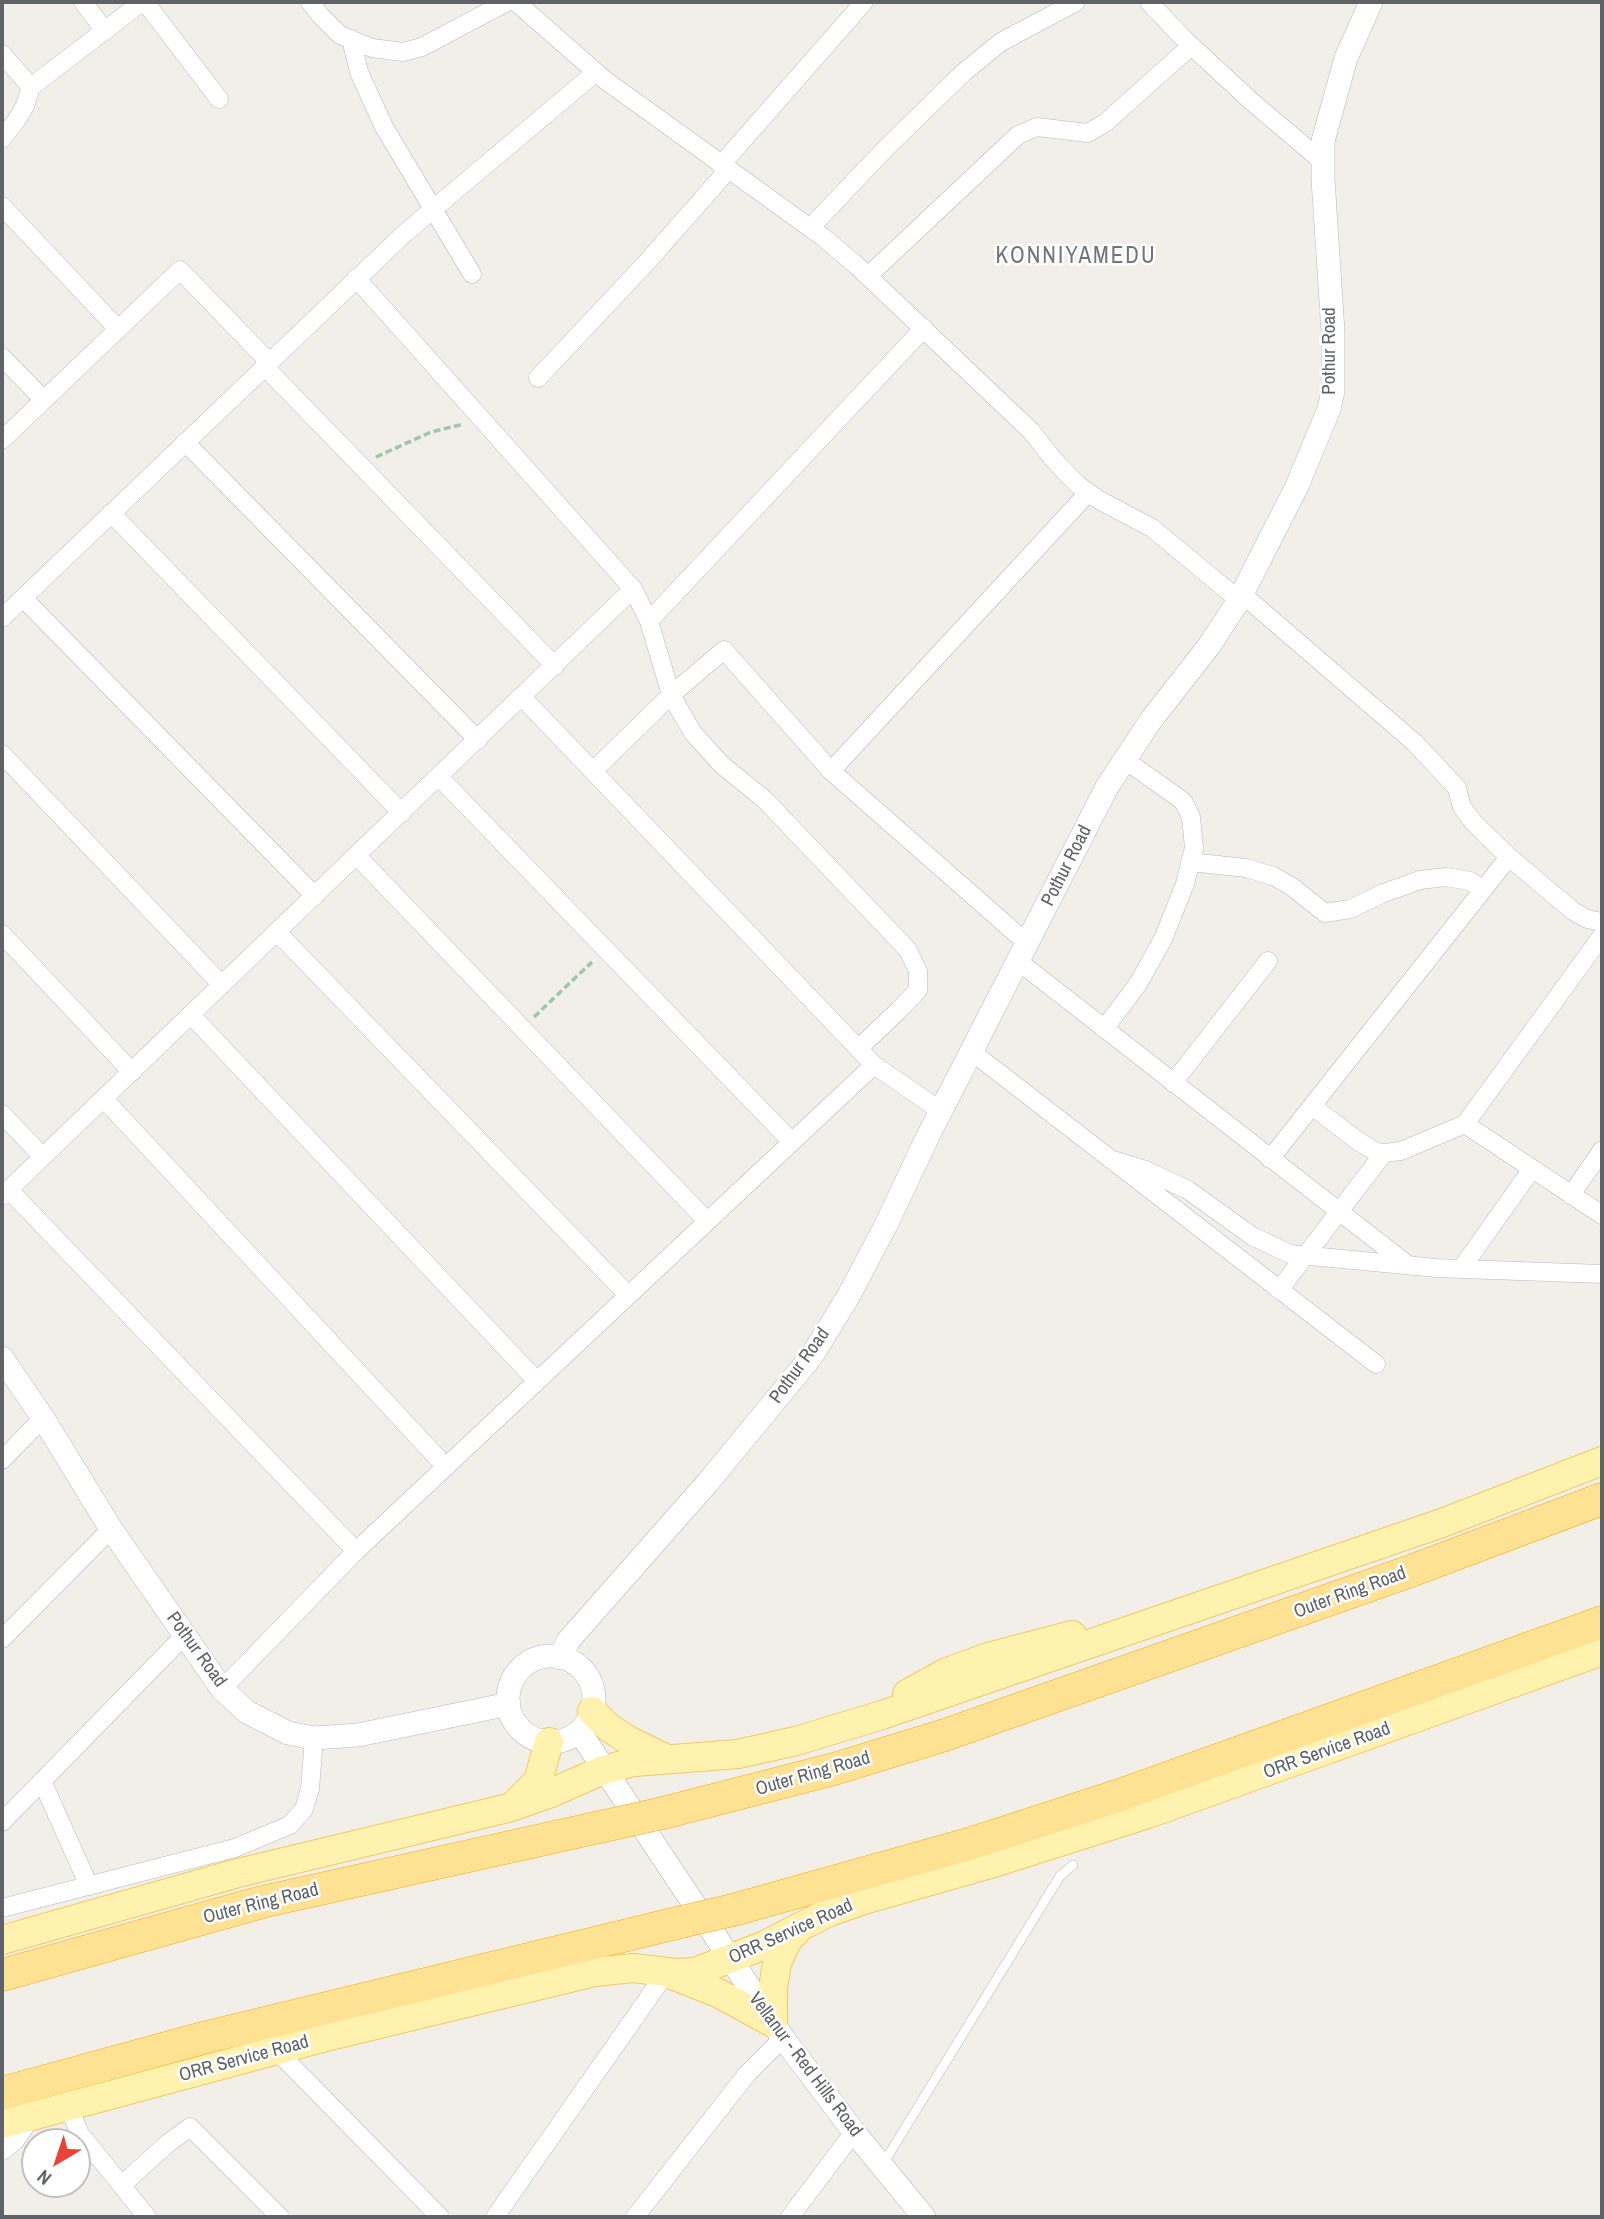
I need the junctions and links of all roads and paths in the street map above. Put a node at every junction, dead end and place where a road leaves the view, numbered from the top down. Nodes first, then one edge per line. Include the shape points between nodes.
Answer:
1 (83, 2) edge
2 (144, 2) edge
3 (310, 2) edge
4 (507, 2) edge
5 (516, 2) edge
6 (864, 2) edge
7 (1076, 2) edge
8 (1149, 2) edge
9 (1371, 2) edge
10 (105, 31) junction
11 (351, 39) junction
12 (1191, 46) junction
13 (2, 54) edge
14 (596, 72) junction
15 (32, 88) junction
16 (219, 99) dead end
17 (2, 139) edge
18 (1323, 162) junction
19 (725, 167) junction
20 (2, 206) edge
21 (432, 210) junction
22 (810, 228) junction
23 (472, 274) dead end
24 (868, 276) junction
25 (356, 278) junction
26 (118, 328) junction
27 (924, 328) junction
28 (2, 357) edge
29 (266, 364) junction
30 (537, 378) dead end
31 (44, 400) junction
32 (483, 420) junction
33 (2, 440) edge
34 (185, 442) junction
35 (360, 465) junction
36 (1088, 493) junction
37 (111, 513) junction
38 (633, 589) junction
39 (1241, 597) junction
40 (23, 598) junction
41 (2, 618) edge
42 (649, 621) junction
43 (555, 666) junction
44 (671, 695) junction
45 (522, 697) junction
46 (478, 740) junction
47 (2, 754) edge
48 (1125, 760) junction
49 (593, 771) junction
50 (831, 771) junction
51 (439, 777) junction
52 (402, 813) junction
53 (357, 856) junction
54 (1509, 857) junction
55 (1190, 862) junction
56 (1483, 890) junction
57 (315, 896) junction
58 (1601, 930) edge
59 (277, 932) junction
60 (2, 934) edge
61 (606, 949) junction
62 (1023, 953) junction
63 (1268, 961) dead end
64 (222, 985) junction
65 (191, 1015) junction
66 (523, 1028) junction
67 (1104, 1029) junction
68 (859, 1048) junction
69 (972, 1052) junction
70 (874, 1065) junction
71 (132, 1072) junction
72 (1173, 1083) junction
73 (104, 1099) junction
74 (1312, 1106) junction
75 (940, 1111) junction
76 (2, 1114) edge
77 (1465, 1124) junction
78 (792, 1142) junction
79 (1602, 1150) edge
80 (1384, 1153) junction
81 (43, 1157) junction
82 (1110, 1159) junction
83 (1270, 1159) junction
84 (1532, 1169) junction
85 (5, 1193) edge
86 (1571, 1195) junction
87 (1339, 1212) junction
88 (1602, 1215) edge
89 (707, 1221) junction
90 (1252, 1236) junction
91 (1223, 1247) junction
92 (1305, 1256) junction
93 (1408, 1265) junction
94 (1461, 1269) junction
95 (1602, 1275) edge
96 (1279, 1290) junction
97 (628, 1295) junction
98 (2, 1358) edge
99 (1376, 1364) dead end
100 (537, 1381) junction
101 (43, 1418) junction
102 (2, 1460) edge
103 (1602, 1461) edge
104 (446, 1467) junction
105 (1602, 1499) edge
106 (111, 1529) junction
107 (356, 1550) junction
108 (1602, 1622) edge
109 (185, 1635) junction
110 (2, 1639) edge
111 (1602, 1651) edge
112 (560, 1658) junction
113 (222, 1689) junction
114 (509, 1704) junction
115 (586, 1721) junction
116 (314, 1738) junction
117 (549, 1742) junction
118 (668, 1759) junction
119 (603, 1770) junction
120 (42, 1782) junction
121 (513, 1806) junction
122 (2, 1822) edge
123 (1073, 1865) dead end
124 (89, 1886) junction
125 (2, 1908) edge
126 (800, 1927) junction
127 (2, 1940) edge
128 (729, 1959) junction
129 (666, 1973) junction
130 (2, 1975) edge
131 (778, 2031) junction
132 (276, 2050) junction
133 (2, 2092) edge
134 (68, 2106) junction
135 (14, 2121) edge
136 (854, 2132) junction
137 (2, 2151) edge
138 (882, 2165) junction
139 (122, 2185) junction
140 (917, 2214) edge
141 (147, 2217) edge
142 (281, 2217) edge
143 (440, 2217) edge
144 (495, 2217) edge
145 (635, 2217) edge
146 (790, 2217) edge

1 - 10 street
2 - 10 street
2 - 16 street
3 - 11 street via 330,26
4 - 11 street via 415,50 388,51
5 - 14 street
6 - 19 street
7 - 22 street via 1001,43 964,72
8 - 12 street
9 - 18 street, Pothur Road via 1334,97 1323,141
10 - 15 street
11 - 21 street via 370,98
12 - 18 street
12 - 24 street via 1088,133 1037,128 1018,135
13 - 15 street
14 - 19 street
14 - 21 street
15 - 17 street
18 - 39 street, Pothur Road via 1333,391 1297,486
19 - 22 street
19 - 30 street via 647,261
20 - 26 street
21 - 23 street
21 - 25 street
22 - 24 street
24 - 27 street
25 - 29 street
25 - 32 street
26 - 29 street via 180,270
26 - 31 street
27 - 36 street
27 - 42 street
28 - 31 street
29 - 34 street
29 - 35 street
31 - 33 street
32 - 35 path via 431,432
32 - 38 street
34 - 37 street
34 - 46 street
35 - 43 street
36 - 39 street via 1152,528
36 - 50 street
37 - 40 street
37 - 52 street
38 - 42 street
38 - 43 street
39 - 48 street, Pothur Road
39 - 54 street via 1415,743 1457,789 1462,807 1474,823
40 - 41 street
40 - 57 street
42 - 44 street
43 - 45 street
44 - 49 street
44 - 50 street via 724,650
44 - 68 street via 706,749 764,799 908,950 918,971 918,990
45 - 46 street
45 - 49 street
46 - 51 street
47 - 64 street
48 - 55 street via 1183,802 1194,830
48 - 62 street, Pothur Road
49 - 68 street
50 - 62 street
51 - 52 street
51 - 61 street
52 - 53 street
53 - 57 street
53 - 66 street
54 - 56 street
54 - 58 street
55 - 56 street via 1273,876 1325,913 1350,909 1420,880 1446,877 1470,881
55 - 67 street via 1163,939 1138,984
56 - 74 street
57 - 59 street
58 - 77 street
59 - 64 street
59 - 97 street
60 - 71 street
61 - 66 path
61 - 78 street
62 - 67 street
62 - 69 street, Pothur Road
63 - 72 street
64 - 65 street
65 - 71 street
65 - 100 street
66 - 89 street
67 - 72 street
68 - 70 street
69 - 75 street, Pothur Road
69 - 82 street
70 - 75 street
70 - 78 street
71 - 73 street
72 - 83 street
73 - 81 street
73 - 104 street
74 - 80 street via 1358,1141
74 - 83 street
75 - 112 street, Pothur Road via 880,1237 811,1357 568,1641
76 - 81 street
77 - 80 street via 1401,1151
77 - 84 street
78 - 89 street
79 - 86 street
80 - 87 street
81 - 85 street
82 - 90 street via 1188,1190
82 - 91 street
83 - 87 street
84 - 86 street
84 - 94 street
85 - 107 street
86 - 88 street
87 - 92 street
87 - 93 street
89 - 97 street
90 - 91 street
90 - 92 street
91 - 96 street
92 - 93 street
92 - 96 street
93 - 94 street
94 - 95 street
96 - 99 street
97 - 100 street
98 - 101 street, Pothur Road
100 - 104 street
101 - 102 street
101 - 106 street, Pothur Road
103 - 118 main road via 1442,1523 955,1692 796,1741 738,1754
104 - 107 street
105 - 130 highway, Outer Ring Road, bridge via 945,1735 834,1769 663,1813 262,1902
106 - 109 street, Pothur Road
106 - 110 street
107 - 113 street
108 - 133 highway, bridge via 1120,1795 969,1844 733,1910 276,2020
109 - 113 street, Pothur Road
109 - 120 street
111 - 126 main road, ORR Service Road via 1148,1814 866,1899
112 - 114 street via 542,1658 523,1667 511,1684
112 - 115 street via 579,1667 590,1682 594,1701
113 - 116 street, Pothur Road via 271,1726
114 - 116 street, Pothur Road via 358,1735
114 - 117 street via 522,1730
115 - 117 street via 565,1739
115 - 118 main road via 608,1727
115 - 119 street, Vellanur - Red Hills Road
116 - 124 street via 310,1789 304,1809 290,1825 235,1849
117 - 121 main road via 538,1781
118 - 119 main road
119 - 121 main road
119 - 128 street, Vellanur - Red Hills Road
120 - 122 street
120 - 124 street
121 - 127 main road via 238,1873
123 - 138 lane via 1060,1876
124 - 125 street
126 - 128 main road, ORR Service Road
126 - 131 main road via 777,1963 773,1988
128 - 129 main road, ORR Service Road via 695,1972
128 - 131 street, Vellanur - Red Hills Road
129 - 131 main road via 718,1993
129 - 132 main road, ORR Service Road via 605,1970
129 - 144 street
131 - 136 street, Vellanur - Red Hills Road
131 - 145 street
132 - 134 main road, ORR Service Road
132 - 143 street
134 - 135 main road, ORR Service Road
134 - 139 street via 80,2134
135 - 137 street via 24,2128
136 - 138 street, Vellanur - Red Hills Road
136 - 146 street
138 - 140 street, Vellanur - Red Hills Road
139 - 141 street
139 - 142 street via 190,2127

